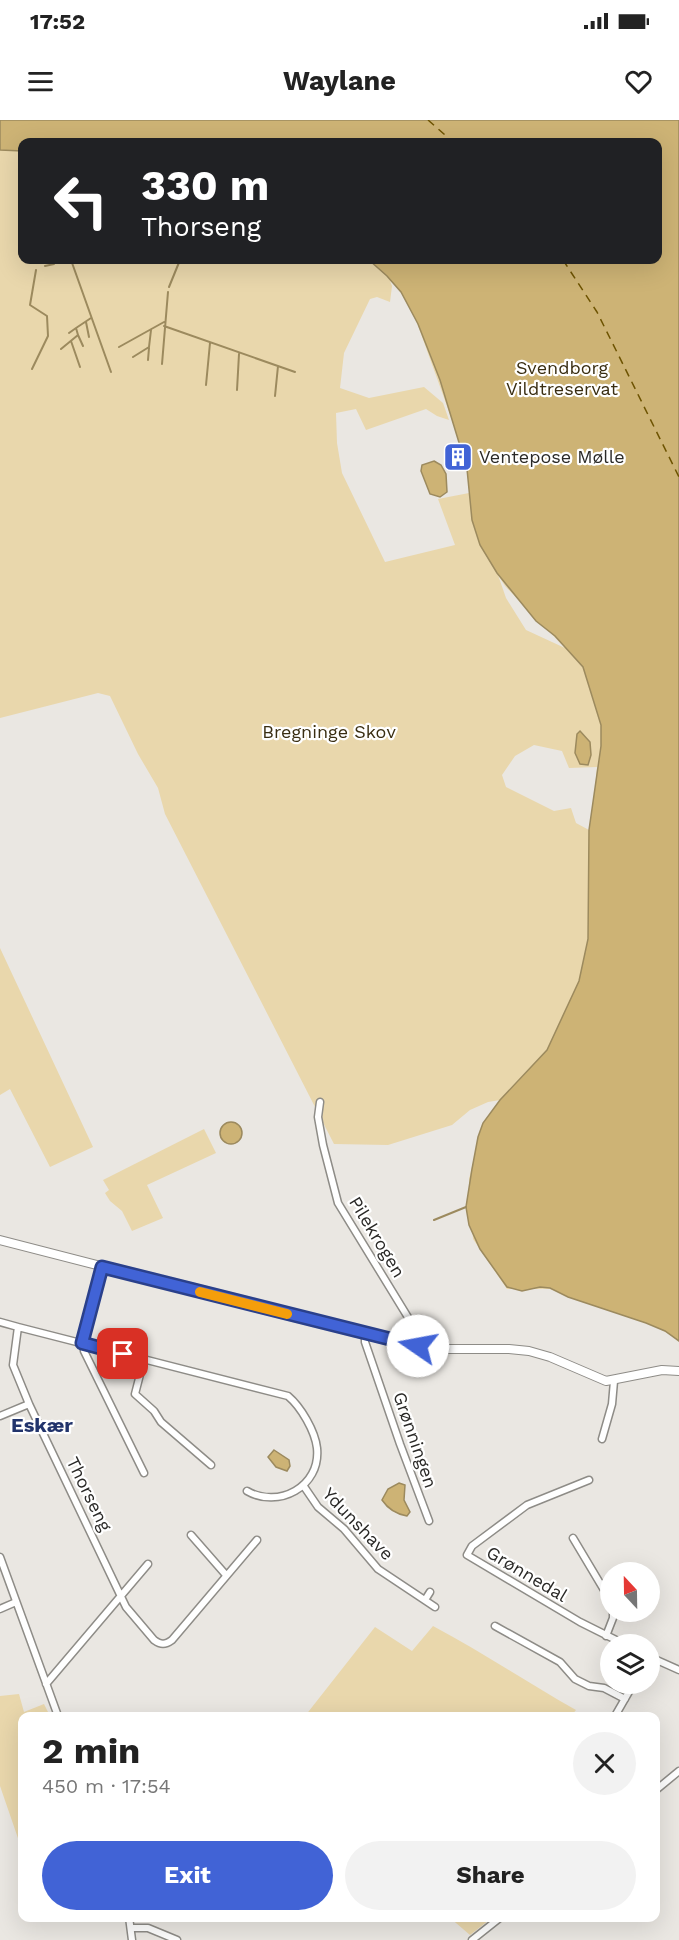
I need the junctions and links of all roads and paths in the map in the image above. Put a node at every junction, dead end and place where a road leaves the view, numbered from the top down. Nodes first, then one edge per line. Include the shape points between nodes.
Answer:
1 (320, 1102) dead end
2 (0, 1240) edge
3 (102, 1267) junction
4 (0, 1323) edge
5 (18, 1327) junction
6 (365, 1334) junction
7 (82, 1343) junction
8 (418, 1346) junction
9 (144, 1359) junction
10 (679, 1371) edge
11 (614, 1381) junction
12 (29, 1404) junction
13 (0, 1416) edge
14 (602, 1439) dead end
15 (211, 1465) dead end
16 (144, 1473) dead end
17 (589, 1480) dead end
18 (303, 1485) junction
19 (247, 1491) dead end
20 (429, 1521) dead end
21 (191, 1535) dead end
22 (573, 1538) dead end
23 (257, 1540) dead end
24 (0, 1557) edge
25 (148, 1564) dead end
26 (226, 1575) junction
27 (600, 1583) edge
28 (430, 1592) dead end
29 (121, 1596) junction
30 (425, 1600) junction
31 (16, 1602) junction
32 (435, 1607) dead end
33 (0, 1609) edge
34 (495, 1626) dead end
35 (603, 1634) edge
36 (660, 1661) edge
37 (679, 1670) edge
38 (46, 1684) junction
39 (628, 1694) edge
40 (625, 1699) junction
41 (56, 1712) edge
42 (617, 1712) edge
43 (679, 1770) edge
44 (660, 1787) edge
45 (130, 1922) edge
46 (495, 1922) edge
47 (132, 1928) junction
48 (132, 1940) edge
49 (177, 1940) edge
50 (472, 1940) edge

1 - 8 street, Pilekrogen via 318,1117 338,1203 417,1332
2 - 3 street
3 - 6 street
3 - 7 street
4 - 5 street
5 - 7 street
5 - 12 street, Thorseng via 13,1365
6 - 8 street
6 - 20 street, Grønningen
7 - 9 street
7 - 16 street
8 - 11 street via 529,1351 598,1379
9 - 15 street via 135,1394
9 - 18 street, Ydunshave via 288,1396 313,1433 317,1449 313,1472
10 - 11 street via 662,1370
11 - 14 street
12 - 13 street
12 - 29 street, Thorseng
17 - 35 street, Grønnedal via 527,1505 472,1546 467,1555
18 - 19 street, Ydunshave via 291,1494 275,1498
18 - 30 street, Ydunshave via 318,1507 344,1529 378,1569
21 - 26 street
22 - 27 street
23 - 26 street
24 - 31 street
25 - 29 street
26 - 29 street, Thorseng via 166,1644 154,1640
28 - 30 street
29 - 38 street
30 - 32 street, Ydunshave
31 - 33 street
31 - 38 street
34 - 40 street via 560,1662 589,1686 604,1688
36 - 37 street
38 - 41 street
39 - 40 street
40 - 42 street
43 - 44 street
45 - 47 street
46 - 50 street
47 - 48 street
47 - 49 street via 148,1928

